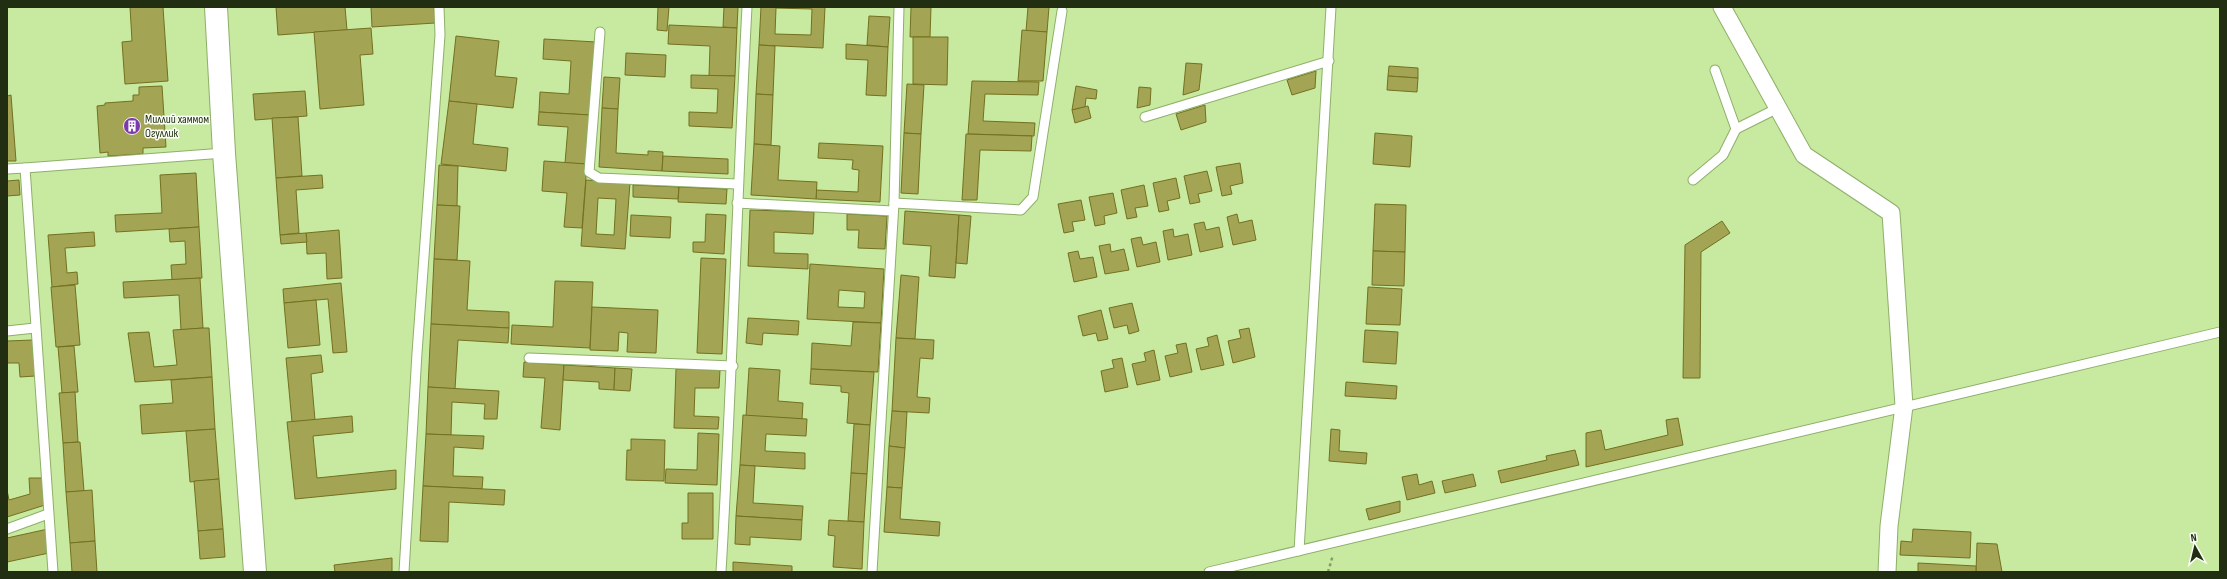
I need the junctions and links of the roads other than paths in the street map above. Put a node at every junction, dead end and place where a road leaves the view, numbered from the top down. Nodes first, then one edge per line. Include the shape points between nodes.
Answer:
1 (216, 7) edge
2 (439, 7) edge
3 (747, 7) edge
4 (899, 7) edge
5 (1331, 7) edge
6 (1722, 7) edge
7 (1062, 11) dead end
8 (600, 32) dead end
9 (1328, 61) junction
10 (1715, 70) dead end
11 (1778, 108) junction
12 (1145, 117) dead end
13 (1736, 128) junction
14 (224, 153) junction
15 (25, 168) junction
16 (7, 169) edge
17 (1693, 180) dead end
18 (737, 184) junction
19 (736, 203) junction
20 (894, 207) junction
21 (35, 328) junction
22 (7, 330) edge
23 (2220, 332) edge
24 (529, 358) dead end
25 (732, 366) junction
26 (1904, 406) junction
27 (48, 514) junction
28 (7, 529) edge
29 (1299, 550) junction
30 (53, 572) edge
31 (255, 572) edge
32 (404, 572) edge
33 (721, 572) edge
34 (872, 572) edge
35 (1209, 572) edge
36 (1887, 572) edge

1 - 14 main road
2 - 32 lane via 440,34
3 - 18 lane
4 - 20 lane
5 - 9 lane
6 - 11 street
7 - 20 lane via 1032,197 1021,210
8 - 18 lane via 589,172 599,178
9 - 12 lane
9 - 29 lane
10 - 13 lane
11 - 13 lane
11 - 26 street via 1804,155 1891,213
13 - 17 lane via 1723,155
14 - 15 lane
14 - 31 main road
15 - 16 lane
15 - 21 lane
18 - 19 lane
19 - 20 lane
19 - 25 lane
20 - 34 lane
21 - 22 lane
21 - 27 lane
23 - 26 lane
24 - 25 lane
25 - 33 lane
26 - 29 lane
26 - 36 street via 1889,526
27 - 28 lane
27 - 30 lane
29 - 35 lane

